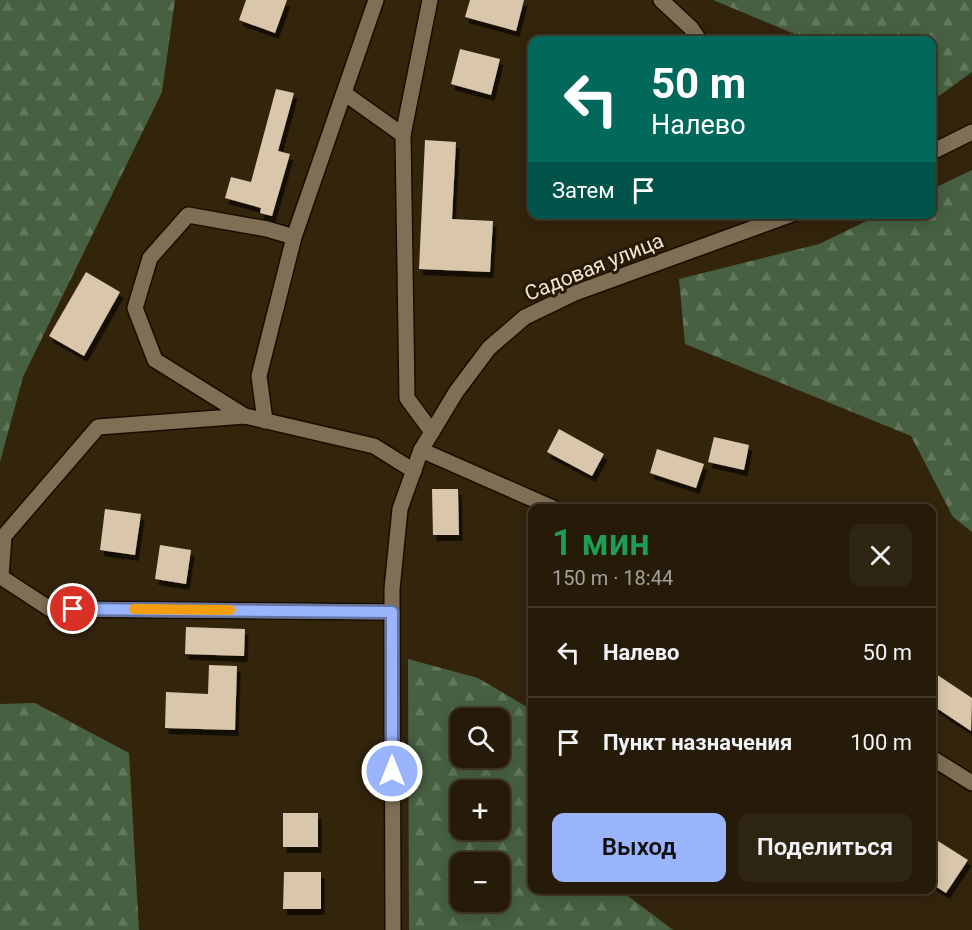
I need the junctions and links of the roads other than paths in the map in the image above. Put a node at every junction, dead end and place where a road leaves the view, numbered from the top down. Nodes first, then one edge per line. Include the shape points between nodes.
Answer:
1 (376, 0) edge
2 (430, 0) edge
3 (661, 0) edge
4 (696, 36) edge
5 (344, 93) junction
6 (972, 132) edge
7 (403, 135) junction
8 (936, 150) edge
9 (766, 219) edge
10 (750, 222) edge
11 (294, 237) junction
12 (245, 416) junction
13 (265, 421) junction
14 (432, 432) junction
15 (422, 450) junction
16 (414, 471) junction
17 (544, 504) edge
18 (392, 612) junction
19 (936, 760) edge
20 (972, 783) edge
21 (393, 930) edge

1 - 5 street
2 - 7 street
3 - 4 street
5 - 7 street
5 - 11 street
6 - 8 street
7 - 14 street via 407,398
9 - 10 street, Садовая улица
10 - 14 street, Садовая улица via 525,317 489,348
11 - 12 street via 188,215 150,258 135,308 155,360
11 - 13 street via 259,376
12 - 13 street
12 - 18 street via 98,427 4,536 1,577 50,609
13 - 16 street via 374,446
14 - 15 street, Садовая улица
15 - 16 street, Садовая улица
15 - 17 street
16 - 18 street, Садовая улица via 400,509
18 - 21 street, Садовая улица
19 - 20 street

